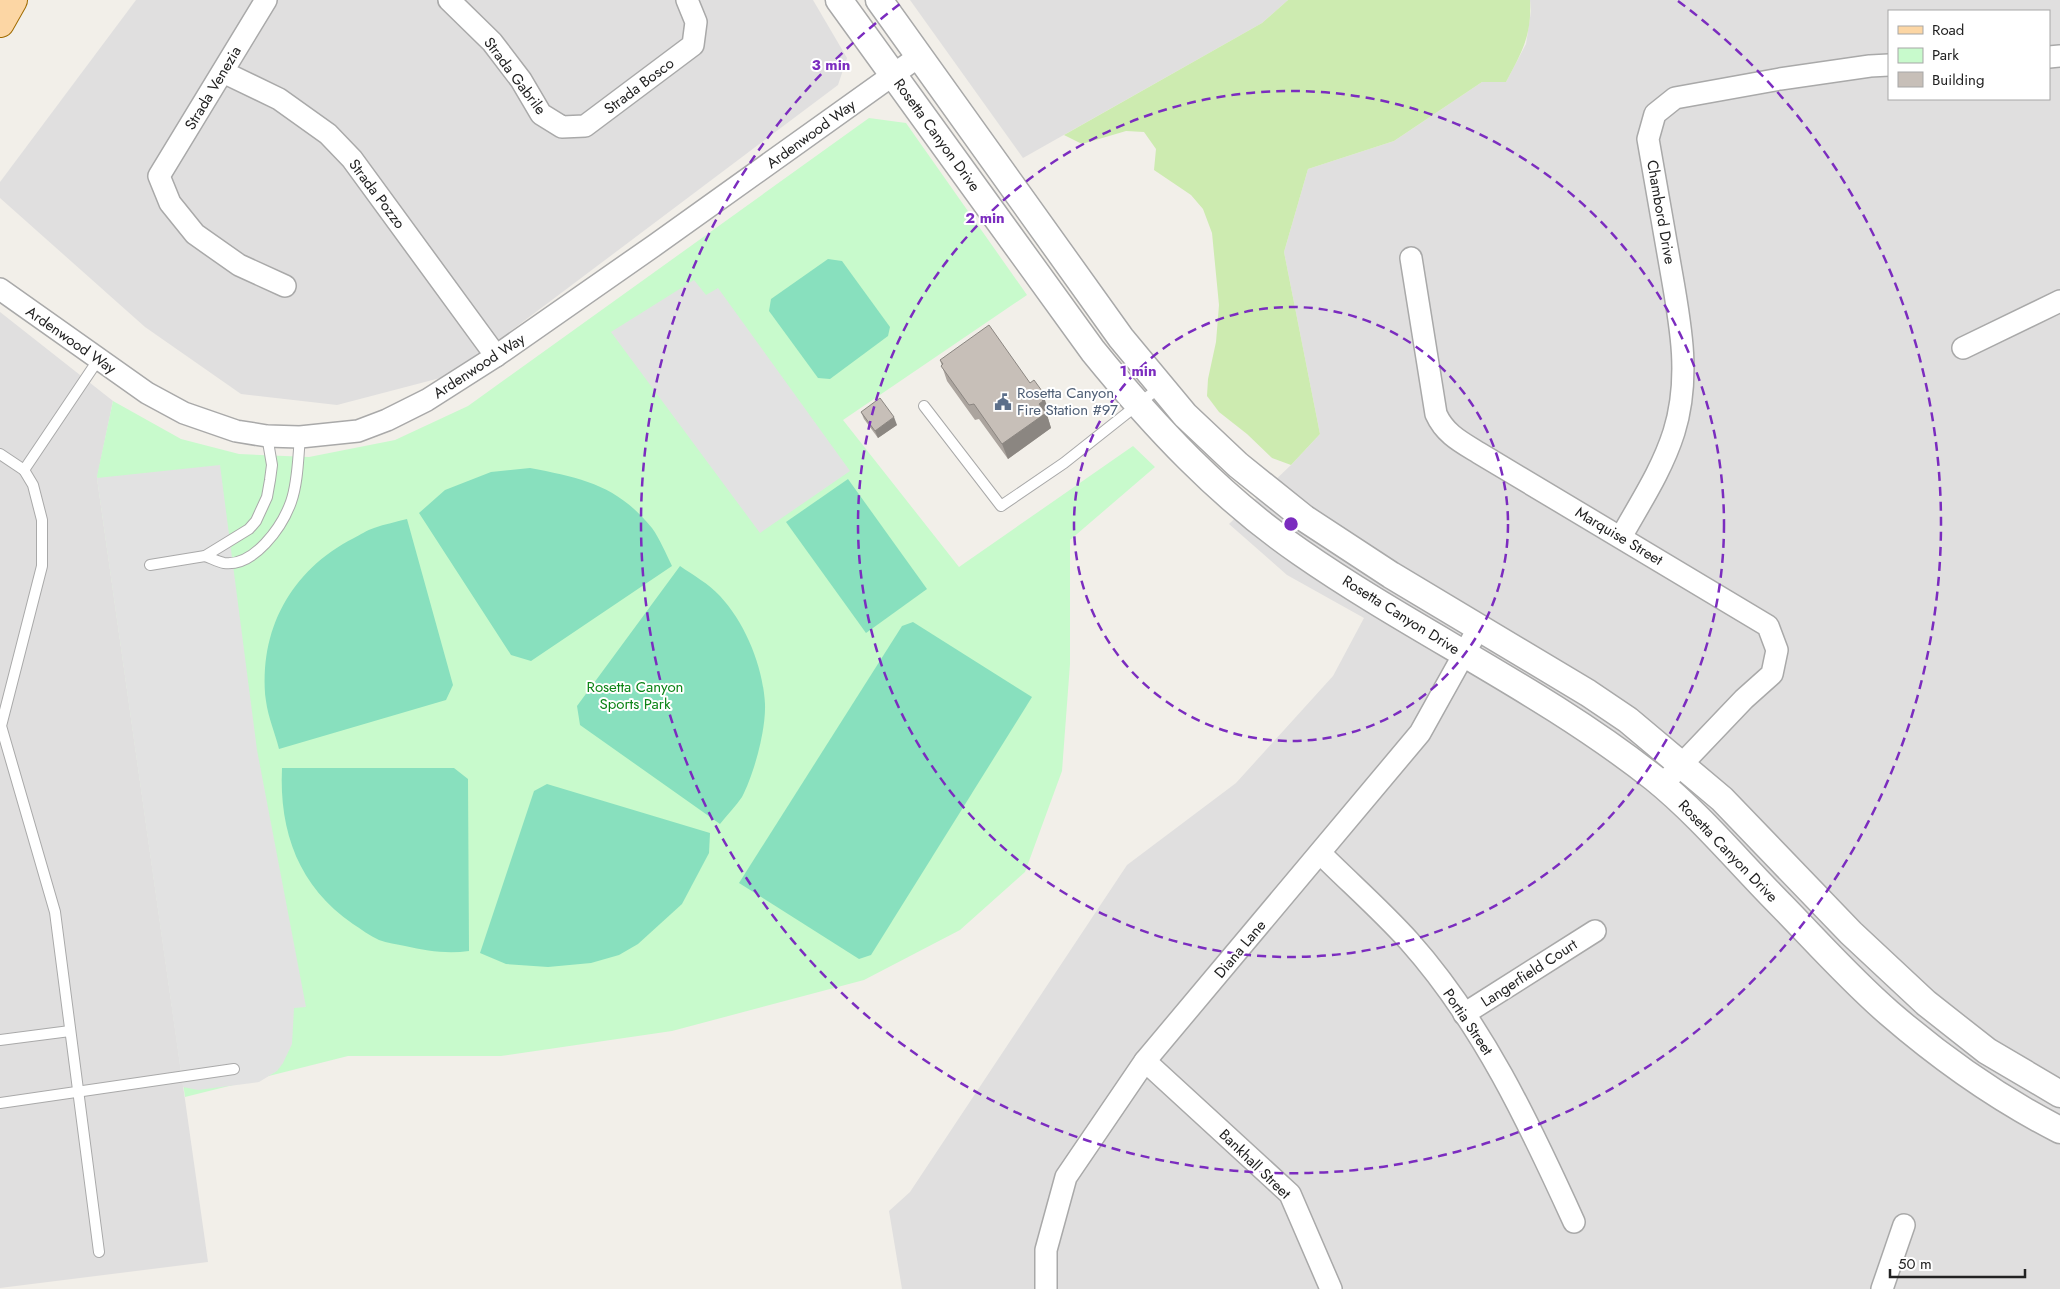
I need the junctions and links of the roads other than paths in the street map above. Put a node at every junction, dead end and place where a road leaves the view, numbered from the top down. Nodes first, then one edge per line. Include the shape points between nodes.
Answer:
1 (14, 0) edge
2 (266, 0) edge
3 (449, 0) edge
4 (687, 0) edge
5 (840, 0) edge
6 (879, 0) edge
7 (0, 23) edge
8 (918, 57) junction
9 (1888, 65) edge
10 (222, 72) junction
11 (894, 75) junction
12 (562, 127) joint
13 (1411, 258) dead end
14 (285, 286) dead end
15 (0, 289) edge
16 (2060, 301) edge
17 (1964, 348) dead end
18 (496, 356) junction
19 (98, 360) junction
20 (1161, 386) junction
21 (924, 406) dead end
22 (1138, 406) junction
23 (267, 436) junction
24 (300, 437) junction
25 (0, 454) edge
26 (24, 470) junction
27 (1621, 537) junction
28 (205, 556) junction
29 (150, 565) dead end
30 (1479, 627) junction
31 (1463, 654) junction
32 (1, 726) edge
33 (1682, 764) junction
34 (1662, 785) junction
35 (1320, 853) junction
36 (1595, 931) dead end
37 (1464, 1014) junction
38 (70, 1031) junction
39 (0, 1040) edge
40 (1145, 1062) junction
41 (234, 1069) dead end
42 (78, 1093) junction
43 (2060, 1094) edge
44 (0, 1103) edge
45 (2060, 1130) edge
46 (1574, 1222) dead end
47 (1904, 1226) dead end
48 (99, 1252) dead end
49 (1046, 1289) edge
50 (1332, 1289) edge
51 (1882, 1289) edge

1 - 7 main road
2 - 10 street, Strada Venezia
3 - 12 street, Strada Gabrile via 492,42 521,80 541,114
4 - 12 street, Strada Bosco via 696,22 693,45 585,126
5 - 11 street, Rosetta Canyon Drive
6 - 8 street, Rosetta Canyon Drive
8 - 11 street, Ardenwood Way
8 - 20 street, Rosetta Canyon Drive via 1121,338
9 - 27 street, Chambord Drive via 1780,78 1675,98 1655,114 1648,139 1682,333 1684,366 1681,399 1664,460
10 - 14 street, Strada Venezia via 159,176 170,203 195,234 239,266
10 - 18 street, Strada Pozzo via 279,99 328,134 346,152
11 - 18 street, Ardenwood Way
11 - 22 street, Rosetta Canyon Drive via 1093,351
13 - 27 street, Marquise Street via 1436,414 1441,425 1472,449
15 - 19 street, Ardenwood Way
16 - 17 street
18 - 24 street, Ardenwood Way via 427,400 388,420 358,431
19 - 23 street, Ardenwood Way via 184,413 236,431
19 - 26 lane
20 - 22 lane
20 - 30 street, Rosetta Canyon Drive via 1238,465 1304,518
21 - 22 lane via 1001,506
22 - 31 street, Rosetta Canyon Drive via 1208,478 1298,552
23 - 24 street, Ardenwood Way
23 - 28 lane via 272,465 267,497 256,522
24 - 28 lane via 292,501 280,526 259,550 241,560 224,563
25 - 26 lane
26 - 32 lane via 33,485 42,520 42,566
27 - 33 street, Marquise Street via 1768,626 1778,650 1772,674
28 - 29 lane
30 - 31 street, Diana Lane
30 - 33 street, Rosetta Canyon Drive via 1588,693 1628,720
31 - 34 street, Rosetta Canyon Drive via 1577,722
31 - 35 street, Diana Lane via 1420,733
32 - 38 lane via 55,912
33 - 34 street, Marquise Street
33 - 43 street, Rosetta Canyon Drive via 1722,799 1851,933 1926,1003 1987,1051
34 - 45 street, Rosetta Canyon Drive via 1887,1012 1976,1080
35 - 37 street, Portia Street via 1409,942
35 - 40 street, Diana Lane
36 - 37 street, Langerfield Court
37 - 46 street, Portia Street via 1499,1069 1546,1159
38 - 39 lane
38 - 42 lane
40 - 49 street, Diana Lane via 1066,1177 1046,1250
40 - 50 street, Bankhall Street via 1290,1194
41 - 42 lane
42 - 44 lane
42 - 48 lane
47 - 51 street

